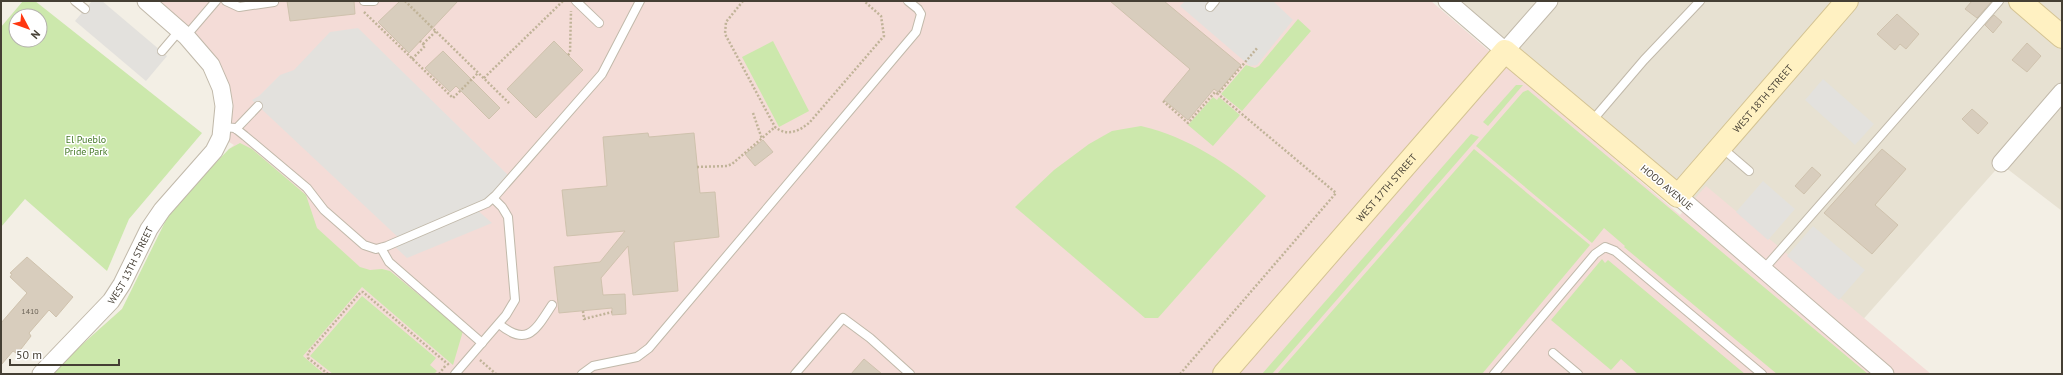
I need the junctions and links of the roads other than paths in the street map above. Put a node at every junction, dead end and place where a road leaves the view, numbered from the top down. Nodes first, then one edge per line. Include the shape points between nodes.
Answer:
1 (75, 1) edge
2 (146, 1) edge
3 (216, 1) edge
4 (226, 1) edge
5 (364, 1) edge
6 (374, 1) edge
7 (576, 1) edge
8 (640, 1) edge
9 (908, 1) edge
10 (1447, 1) edge
11 (1549, 1) edge
12 (1700, 1) edge
13 (1847, 1) edge
14 (1999, 1) edge
15 (2020, 1) edge
16 (274, 2) dead end
17 (85, 9) dead end
18 (600, 23) dead end
19 (183, 33) junction
20 (2062, 38) edge
21 (162, 51) dead end
22 (1505, 51) junction
23 (2062, 92) edge
24 (258, 106) dead end
25 (1590, 123) junction
26 (229, 128) junction
27 (1721, 146) junction
28 (2001, 163) dead end
29 (1749, 171) dead end
30 (1678, 196) junction
31 (493, 198) junction
32 (381, 248) junction
33 (1763, 270) junction
34 (552, 305) dead end
35 (499, 324) junction
36 (482, 343) junction
37 (1553, 353) dead end
38 (41, 374) edge
39 (455, 374) edge
40 (582, 374) edge
41 (795, 374) edge
42 (910, 374) edge
43 (1224, 374) edge
44 (1494, 374) edge
45 (1578, 374) edge
46 (1762, 374) edge
47 (1885, 374) edge

1 - 17 lane
2 - 19 street
3 - 19 lane
4 - 16 lane via 239,6
5 - 6 lane
7 - 18 lane
8 - 31 lane via 602,74
9 - 40 lane via 921,14 916,32 649,348 637,357 593,366
10 - 22 street, HOOD AVENUE
11 - 22 street, WEST 17TH STREET
12 - 25 lane via 1644,60
13 - 27 street, WEST 18TH STREET
14 - 33 lane
15 - 20 street
19 - 21 lane
19 - 26 street via 211,65 221,88
22 - 25 street, HOOD AVENUE
22 - 43 street, WEST 17TH STREET
23 - 28 street
24 - 26 lane
25 - 30 street, HOOD AVENUE
26 - 32 lane via 308,188 324,210 364,245
26 - 38 street, WEST 13TH STREET via 214,151 162,210 111,301
27 - 29 lane
27 - 30 street, WEST 18TH STREET
30 - 33 street, HOOD AVENUE
31 - 32 lane via 487,203
31 - 35 lane via 508,217 515,292 511,309
32 - 36 lane via 389,262
33 - 47 street, HOOD AVENUE
34 - 35 lane via 536,328 525,335 518,336
35 - 36 lane
36 - 39 lane
37 - 45 lane
41 - 42 lane via 843,318
44 - 46 lane via 1594,254 1605,247 1615,251

